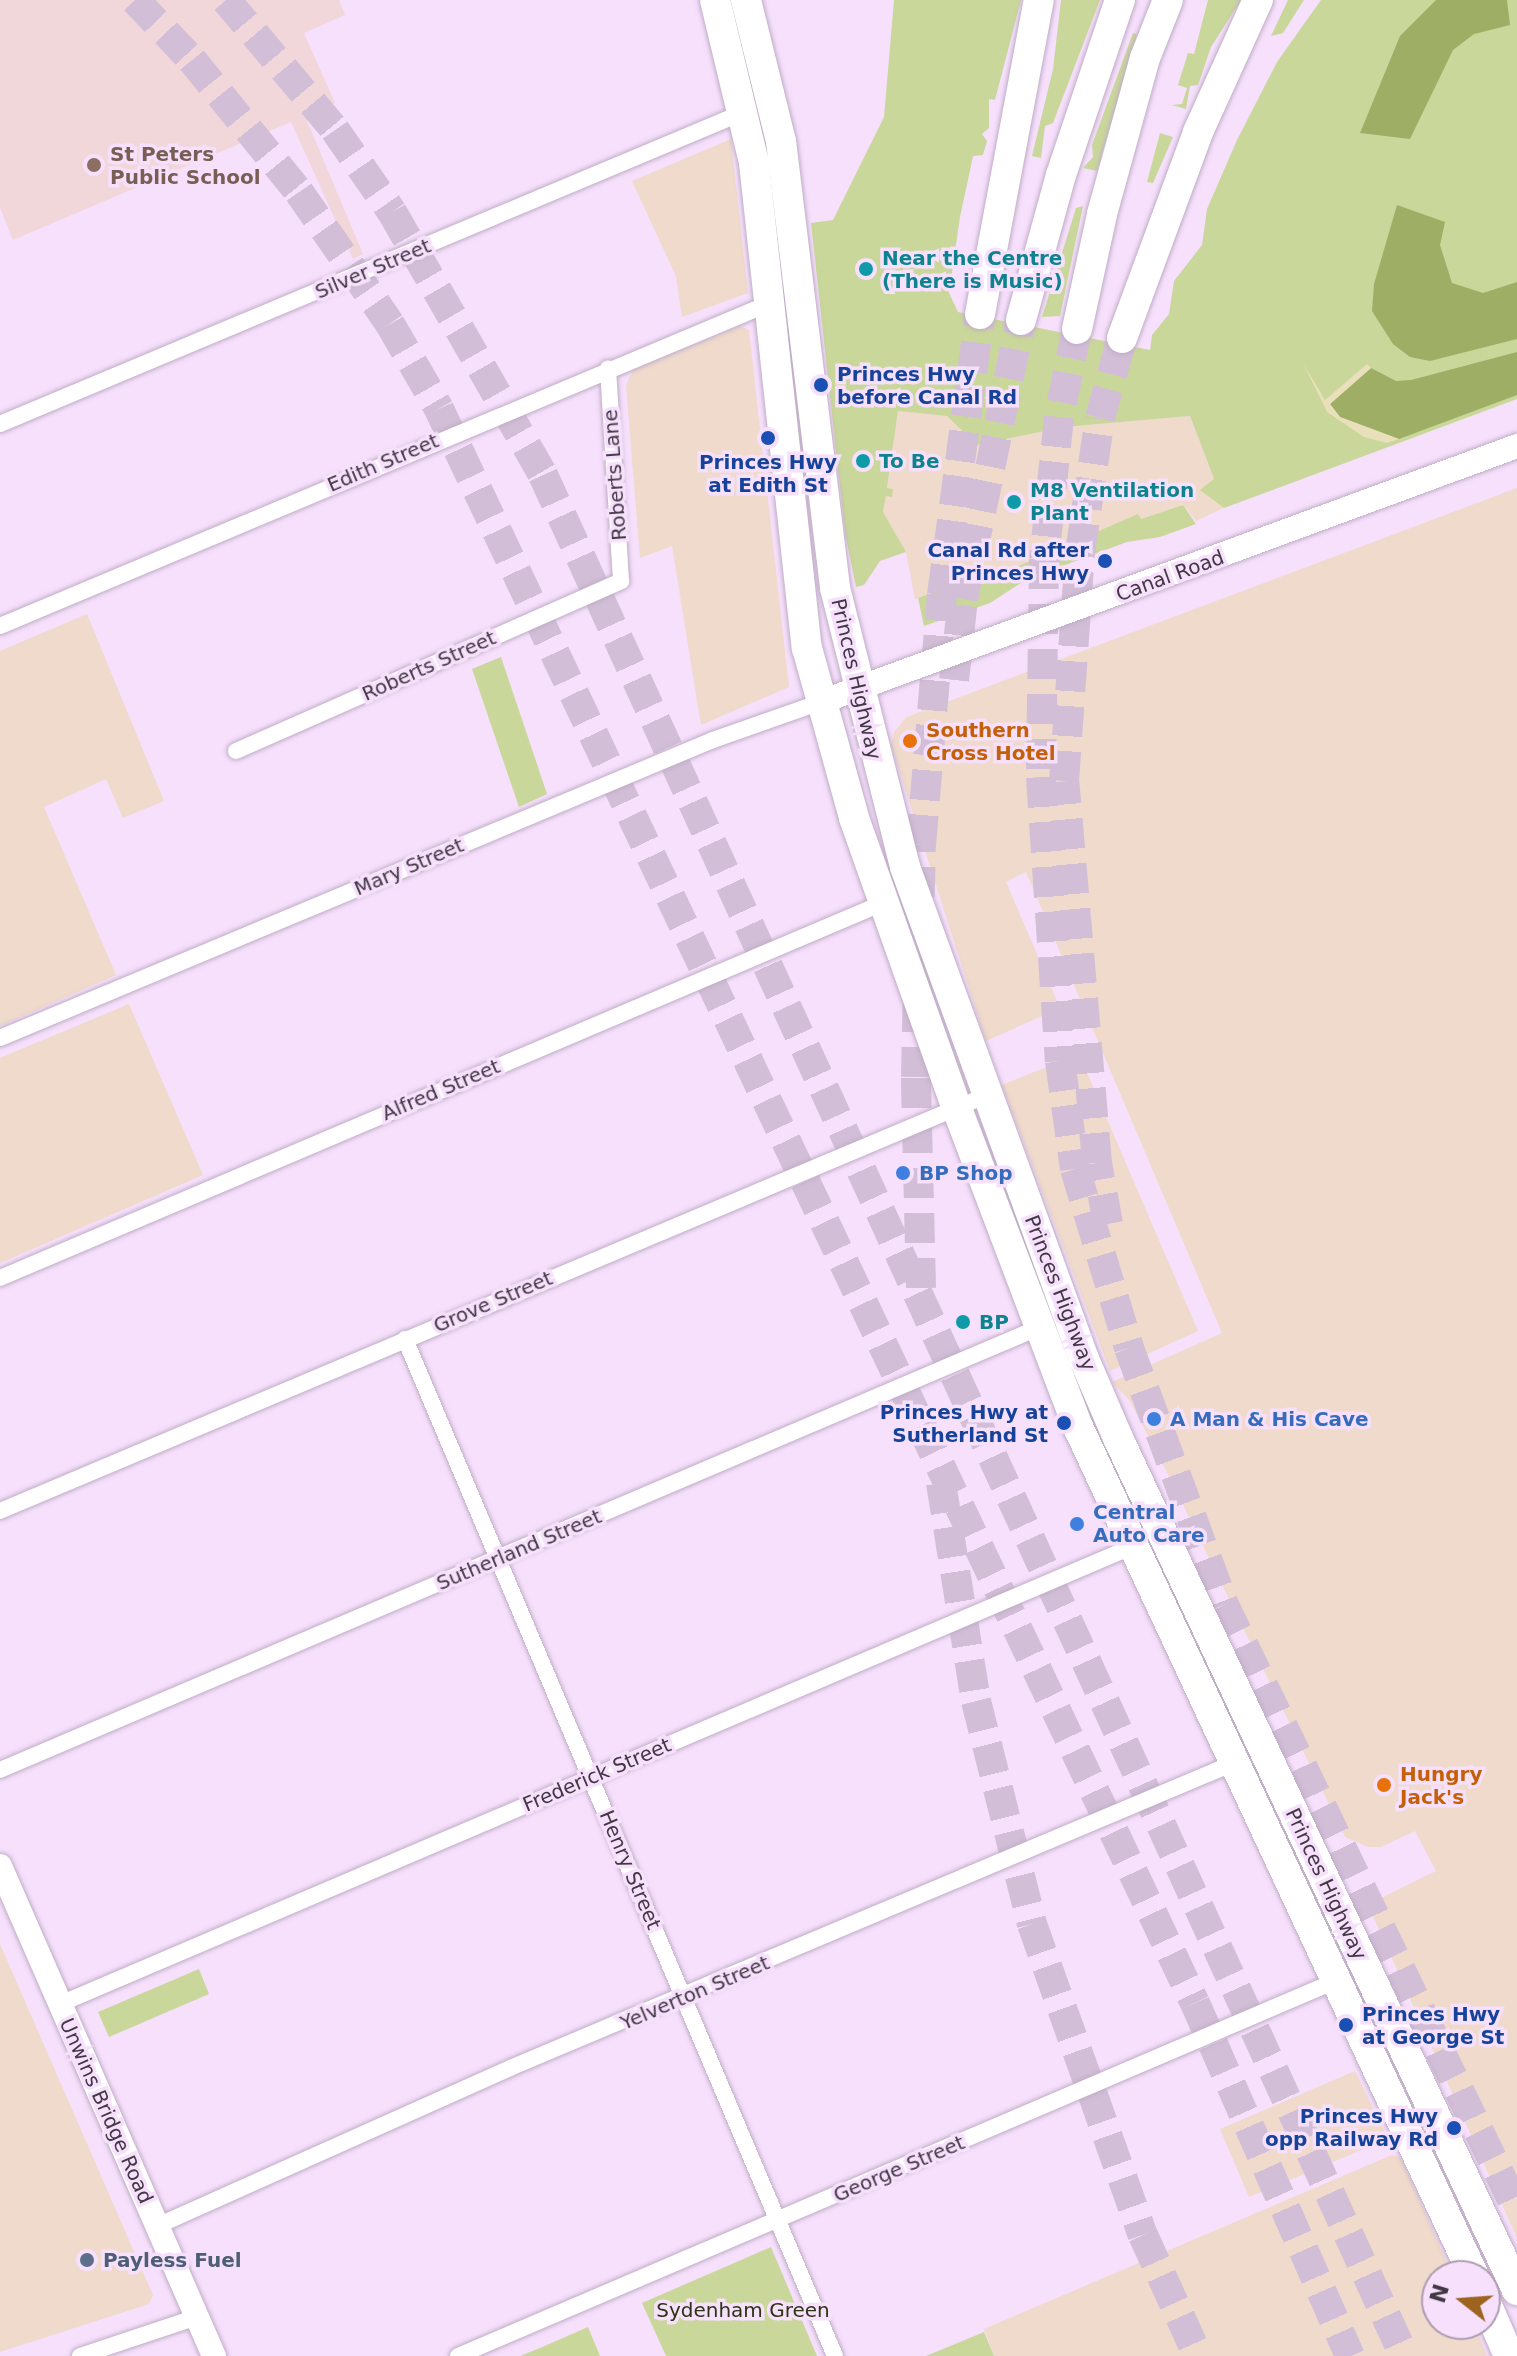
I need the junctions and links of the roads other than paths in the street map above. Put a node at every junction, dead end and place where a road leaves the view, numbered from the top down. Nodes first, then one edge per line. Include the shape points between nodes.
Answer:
1 (715, 0) edge
2 (746, 0) edge
3 (1039, 0) edge
4 (1120, 0) edge
5 (1168, 0) edge
6 (1258, 0) edge
7 (1270, 0) edge
8 (744, 112) junction
9 (1198, 132) junction
10 (768, 304) junction
11 (980, 314) tunnel mouth
12 (1021, 320) tunnel mouth
13 (1077, 329) tunnel mouth
14 (1122, 338) tunnel mouth
15 (608, 368) junction
16 (0, 424) edge
17 (1517, 446) edge
18 (621, 581) joint
19 (0, 626) edge
20 (858, 691) junction
21 (821, 702) junction
22 (236, 751) dead end
23 (883, 903) junction
24 (0, 1038) edge
25 (987, 1095) junction
26 (956, 1106) junction
27 (0, 1278) edge
28 (1038, 1328) junction
29 (405, 1339) junction
30 (0, 1511) edge
31 (1134, 1546) junction
32 (498, 1559) junction
33 (1236, 1762) junction
34 (0, 1770) edge
35 (590, 1778) junction
36 (0, 1866) edge
37 (1338, 1980) junction
38 (685, 1998) junction
39 (60, 2004) junction
40 (780, 2219) junction
41 (157, 2226) junction
42 (1467, 2260) edge
43 (1517, 2290) edge
44 (197, 2317) junction
45 (1501, 2338) edge
46 (80, 2356) edge
47 (214, 2356) edge
48 (458, 2356) edge
49 (835, 2356) edge
50 (1509, 2356) edge

1 - 8 highway, Princes Highway
2 - 20 highway, Princes Highway via 781,141 835,588
3 - 11 highway
4 - 12 highway via 1061,175
5 - 13 highway via 1145,58
6 - 9 highway
7 - 9 highway
8 - 10 highway, Princes Highway
8 - 16 street, Silver Street
9 - 14 highway
10 - 15 street, Edith Street
10 - 21 highway, Princes Highway via 807,648
15 - 18 street, Roberts Lane
15 - 19 street, Edith Street
17 - 20 main road, Canal Road
18 - 22 street, Roberts Street
20 - 21 main road, Canal Road
20 - 25 highway, Princes Highway via 905,867
21 - 23 highway, Princes Highway
21 - 24 street, Mary Street via 713,740
23 - 26 highway, Princes Highway
23 - 27 street, Alfred Street
25 - 26 street, Grove Street
25 - 43 highway, Princes Highway via 1118,1438
26 - 28 highway, Princes Highway
26 - 29 street, Grove Street
28 - 31 highway, Princes Highway
28 - 32 street, Sutherland Street
29 - 30 street, Grove Street
29 - 32 street, Henry Street
31 - 33 highway, Princes Highway
31 - 35 street, Frederick Street
32 - 34 street, Sutherland Street
32 - 35 street, Henry Street
33 - 37 highway, Princes Highway
33 - 38 street, Yelverton Street
35 - 38 street, Henry Street
35 - 39 street, Frederick Street
36 - 39 main road, Unwins Bridge Road
37 - 40 street, George Street
37 - 42 highway, Princes Highway
38 - 40 street, Henry Street
38 - 41 street, Yelverton Street via 510,2068
39 - 41 main road, Unwins Bridge Road
40 - 48 street, George Street
40 - 49 street, Henry Street
41 - 44 main road, Unwins Bridge Road
44 - 46 street
44 - 47 main road, Unwins Bridge Road
45 - 50 highway

